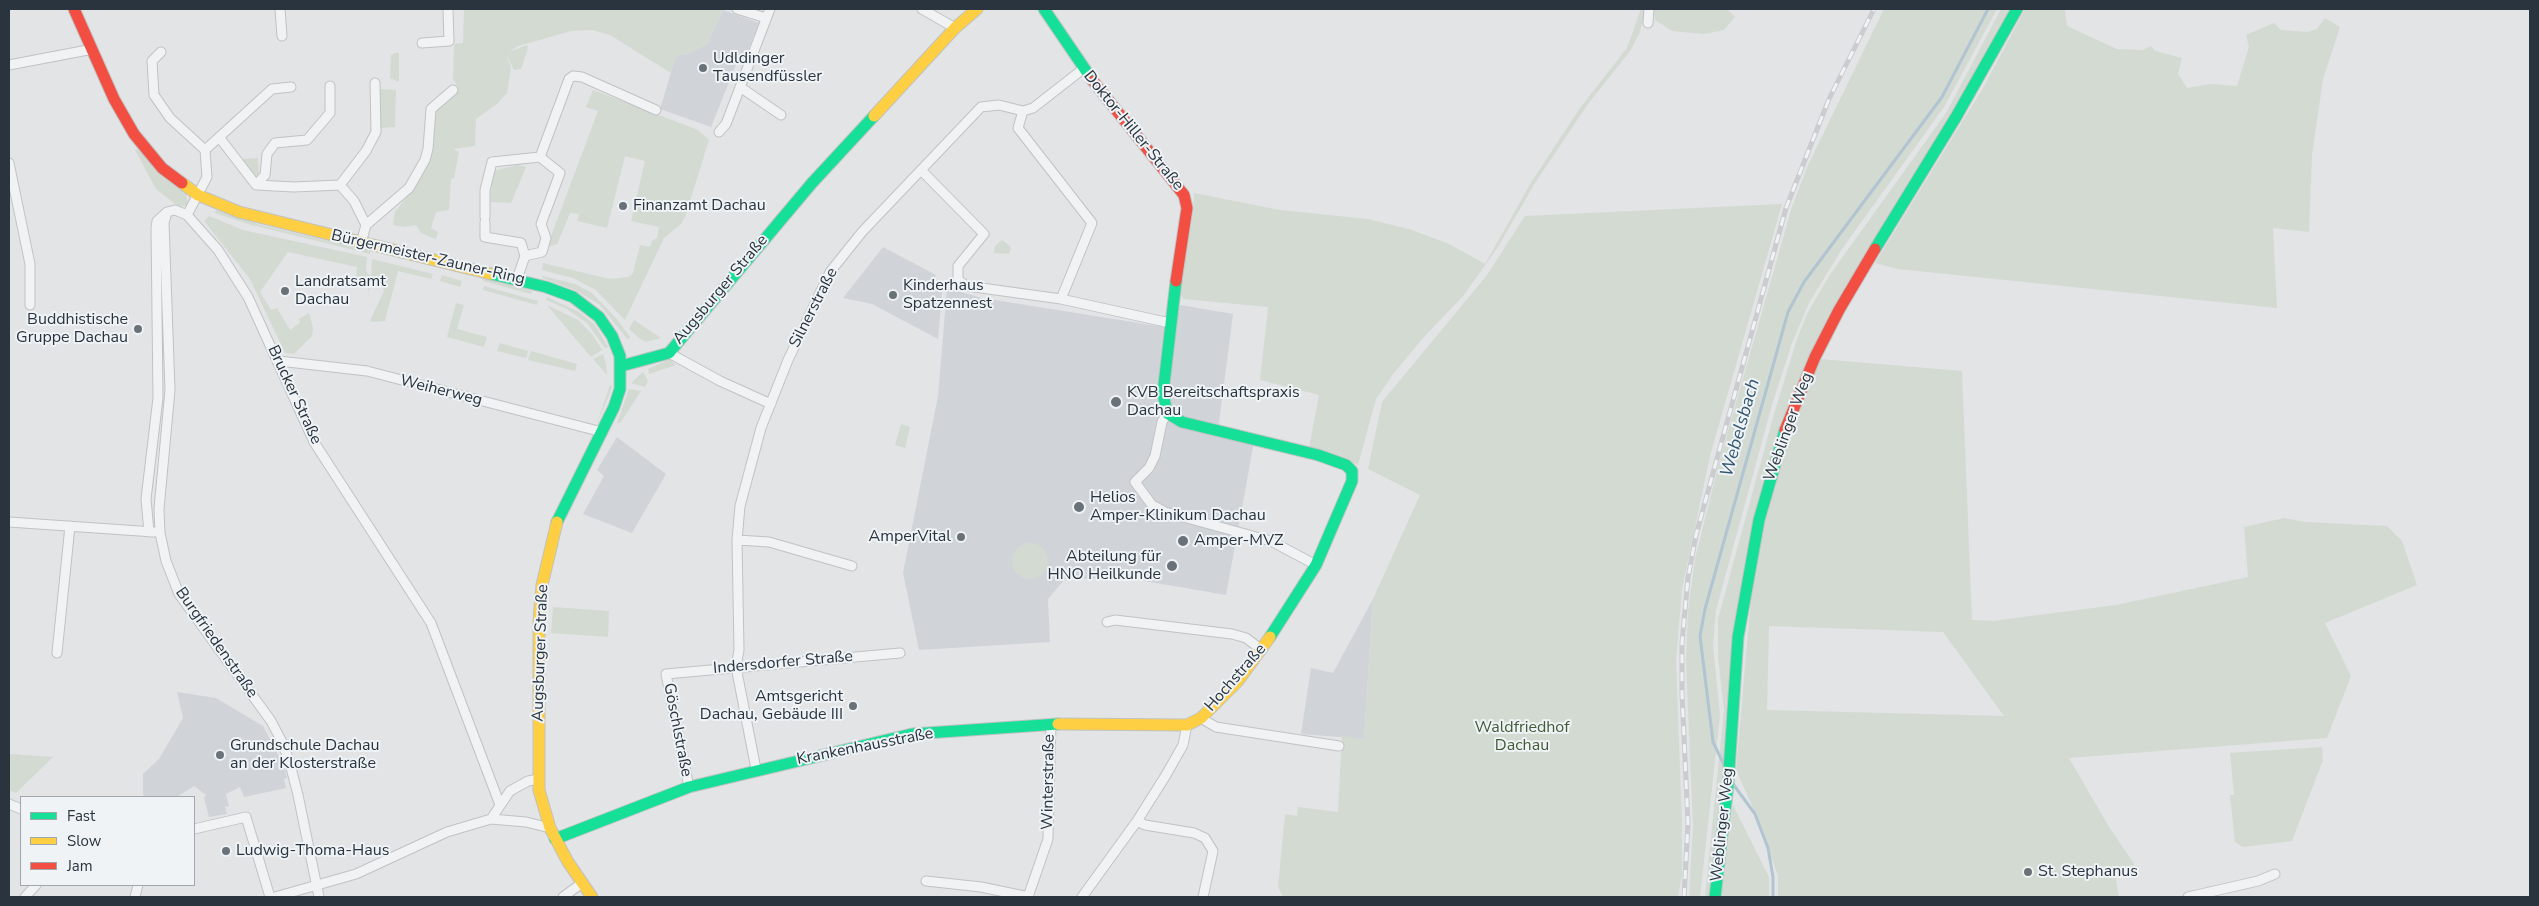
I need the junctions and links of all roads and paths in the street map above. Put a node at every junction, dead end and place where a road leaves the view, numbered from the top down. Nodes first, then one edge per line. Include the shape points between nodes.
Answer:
1 (74, 9) edge
2 (280, 9) edge
3 (448, 9) edge
4 (737, 9) edge
5 (770, 9) edge
6 (922, 9) edge
7 (978, 9) edge
8 (1649, 9) edge
9 (2017, 9) edge
10 (1043, 10) edge
11 (766, 18) junction
12 (1648, 23) dead end
13 (955, 28) junction
14 (282, 36) dead end
15 (422, 43) dead end
16 (92, 49) junction
17 (161, 52) dead end
18 (9, 65) edge
19 (1083, 70) junction
20 (375, 83) dead end
21 (330, 86) dead end
22 (291, 87) dead end
23 (740, 87) junction
24 (453, 90) dead end
25 (656, 110) dead end
26 (1023, 111) junction
27 (781, 115) dead end
28 (719, 132) dead end
29 (219, 137) junction
30 (205, 150) junction
31 (540, 157) junction
32 (9, 163) edge
33 (921, 170) junction
34 (256, 185) junction
35 (340, 185) junction
36 (198, 195) junction
37 (167, 212) junction
38 (187, 214) junction
39 (366, 224) junction
40 (361, 243) junction
41 (525, 256) junction
42 (517, 279) junction
43 (1061, 299) junction
44 (30, 305) dead end
45 (1170, 323) junction
46 (669, 353) junction
47 (279, 361) junction
48 (621, 366) junction
49 (771, 404) junction
50 (1167, 413) junction
51 (602, 432) junction
52 (9, 522) edge
53 (70, 526) junction
54 (149, 532) junction
55 (160, 532) junction
56 (737, 540) junction
57 (1316, 565) junction
58 (852, 566) dead end
59 (1106, 622) dead end
60 (1262, 650) junction
61 (57, 653) dead end
62 (900, 653) dead end
63 (736, 667) junction
64 (666, 674) joint
65 (1201, 718) junction
66 (1051, 724) junction
67 (1187, 725) junction
68 (1338, 746) dead end
69 (756, 769) junction
70 (539, 779) junction
71 (689, 787) junction
72 (500, 805) junction
73 (491, 819) junction
74 (1137, 821) junction
75 (550, 828) junction
76 (195, 829) edge
77 (555, 839) junction
78 (2275, 874) dead end
79 (926, 881) dead end
80 (582, 884) junction
81 (35, 886) edge
82 (316, 886) junction
83 (25, 897) edge
84 (270, 897) edge
85 (275, 897) edge
86 (319, 897) edge
87 (563, 897) edge
88 (592, 897) edge
89 (1029, 897) edge
90 (1082, 897) edge
91 (1203, 897) edge
92 (1715, 897) edge
93 (2188, 897) edge

1 - 16 street
2 - 14 street
3 - 15 street via 449,41
4 - 11 street
5 - 11 street
6 - 13 street
7 - 13 street, Augsburger Straße
8 - 12 street
9 - 92 street, Weblinger Weg via 1840,310 1811,366 1784,432 1766,489 1738,637 1728,785
10 - 19 street, Doktor-Hiller-Straße
11 - 23 street
13 - 46 street, Augsburger Straße via 806,190
16 - 18 street
16 - 36 street via 134,134 162,168
17 - 30 street via 152,61 154,95 170,118
19 - 26 street via 1033,108
19 - 45 street, Doktor-Hiller-Straße via 1184,195 1187,208
20 - 35 street via 376,132
21 - 34 street via 330,113 307,140 275,143 266,154 265,175
22 - 29 street via 272,89
23 - 27 street
23 - 28 street via 726,124
24 - 39 street via 431,109 427,155 409,188
25 - 31 street via 573,76 569,79
26 - 33 street, Silnerstraße via 999,105 981,107
26 - 43 street via 1018,128 1092,223
29 - 30 street
29 - 34 street
30 - 36 street via 207,177
31 - 41 street via 560,172 542,224 546,238 542,252
31 - 41 street via 492,162 484,190 485,237 520,243
32 - 44 street via 30,264
33 - 43 street via 984,234 958,266 958,280 967,286
33 - 49 street, Silnerstraße via 862,232 830,272 791,352
34 - 35 street
35 - 39 street via 354,201
36 - 38 street
36 - 40 street, Bürgermeister-Zauner-Ring via 239,212
37 - 38 street via 175,210
37 - 54 street via 157,222 156,228 158,398 146,499
37 - 55 street, Burgfriedenstraße via 164,223 171,374 159,509
38 - 47 street, Brucker Straße via 218,250 248,297
39 - 40 street
40 - 42 street, Bürgermeister-Zauner-Ring
41 - 42 street
42 - 48 street, Bürgermeister-Zauner-Ring via 574,297 599,316 612,336
43 - 45 street
45 - 50 street, Doktor-Hiller-Straße via 1163,392
46 - 48 street, Augsburger Straße
46 - 49 street
47 - 51 street, Weiherweg via 367,371
47 - 72 street, Brucker Straße via 314,442 431,623
48 - 51 street, Augsburger Straße via 620,389
49 - 56 street, Silnerstraße via 761,428 740,506
50 - 57 street via 1155,456 1149,468 1135,482 1152,505 1174,515 1271,541
50 - 57 street, Hochstraße via 1182,422 1318,455 1346,465 1352,471 1352,481
51 - 70 street, Augsburger Straße via 562,509 547,556 539,621
52 - 53 street
53 - 54 street
53 - 61 street
54 - 55 street
55 - 82 street, Burgfriedenstraße via 166,561 179,594 271,721 289,760
56 - 58 street via 769,542
56 - 63 street, Silnerstraße
57 - 60 street, Hochstraße
59 - 60 street via 1115,620 1232,634 1246,638
60 - 65 street, Hochstraße via 1238,681
62 - 63 street, Indersdorfer Straße
63 - 64 street, Indersdorfer Straße
63 - 69 street, Silnerstraße
64 - 71 street, Göschlstraße
65 - 67 street, Hochstraße
65 - 68 street via 1216,727
66 - 67 street, Krankenhausstraße
66 - 69 street, Krankenhausstraße via 912,734
66 - 89 street, Winterstraße via 1048,839
67 - 74 street via 1183,745
69 - 71 street, Krankenhausstraße
70 - 72 street via 510,791
70 - 75 street, Augsburger Straße
71 - 77 street, Krankenhausstraße
72 - 73 street
73 - 75 street
73 - 82 street via 457,828 356,874
74 - 90 street
74 - 91 street via 1205,838 1213,851
75 - 77 street, Augsburger Straße
76 - 84 street via 246,818
77 - 80 street, Augsburger Straße
78 - 93 street
79 - 89 street via 981,887
80 - 87 street
80 - 88 street, Augsburger Straße
81 - 83 street
82 - 85 street
82 - 86 street, Burgfriedenstraße

